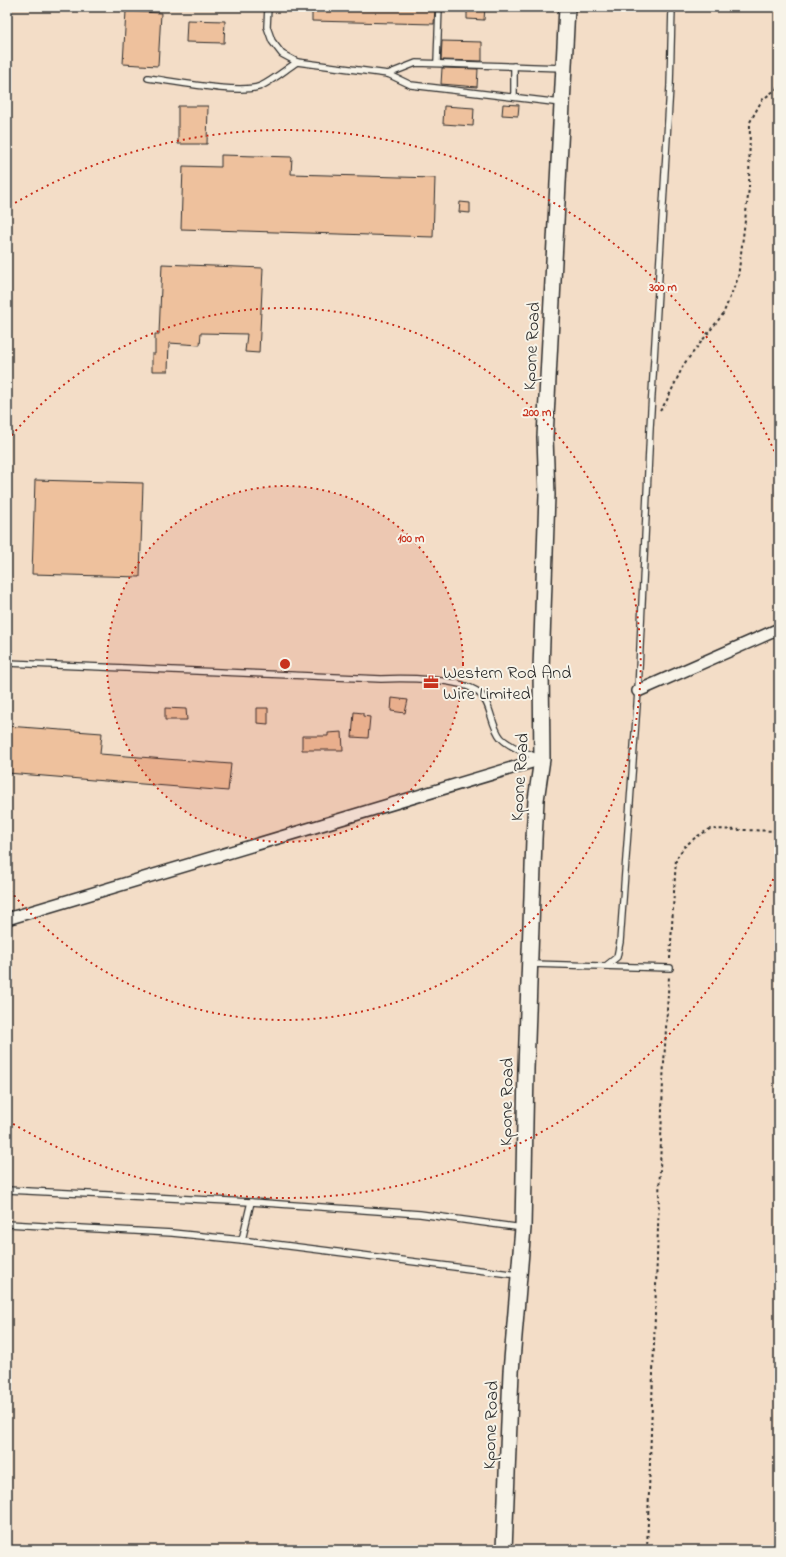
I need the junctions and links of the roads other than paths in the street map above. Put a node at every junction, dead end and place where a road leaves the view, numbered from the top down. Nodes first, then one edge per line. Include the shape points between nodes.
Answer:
1 (268, 7) edge
2 (439, 7) edge
3 (567, 7) edge
4 (672, 7) edge
5 (297, 62) junction
6 (437, 62) junction
7 (514, 66) junction
8 (565, 68) junction
9 (388, 74) junction
10 (148, 78) dead end
11 (514, 96) junction
12 (561, 102) junction
13 (779, 629) edge
14 (7, 663) edge
15 (638, 691) junction
16 (542, 759) junction
17 (7, 919) edge
18 (531, 964) junction
19 (606, 965) junction
20 (670, 968) road end
21 (7, 1190) edge
22 (251, 1202) junction
23 (7, 1224) edge
24 (523, 1228) junction
25 (242, 1240) junction
26 (519, 1275) junction
27 (504, 1550) edge

1 - 5 lane via 267,27 272,42 282,54
2 - 6 lane
3 - 8 main road, Kpone Road
4 - 15 lane
5 - 9 lane
5 - 10 lane via 261,86 251,89
6 - 7 lane
6 - 9 lane via 416,63
7 - 8 lane
7 - 11 lane
8 - 12 main road, Kpone Road
9 - 11 lane via 411,85
11 - 12 lane
12 - 16 main road, Kpone Road via 545,437 547,495 541,669
13 - 15 street
14 - 16 lane via 405,678 460,684 472,688 483,697 501,738 522,752
15 - 19 lane via 620,942 617,957
16 - 17 street
16 - 18 main road, Kpone Road via 536,800
18 - 19 lane
18 - 24 main road, Kpone Road
19 - 20 lane
21 - 22 lane
22 - 24 lane via 420,1214
22 - 25 lane
23 - 25 lane via 172,1233
24 - 26 main road, Kpone Road
25 - 26 lane
26 - 27 main road, Kpone Road via 511,1372

